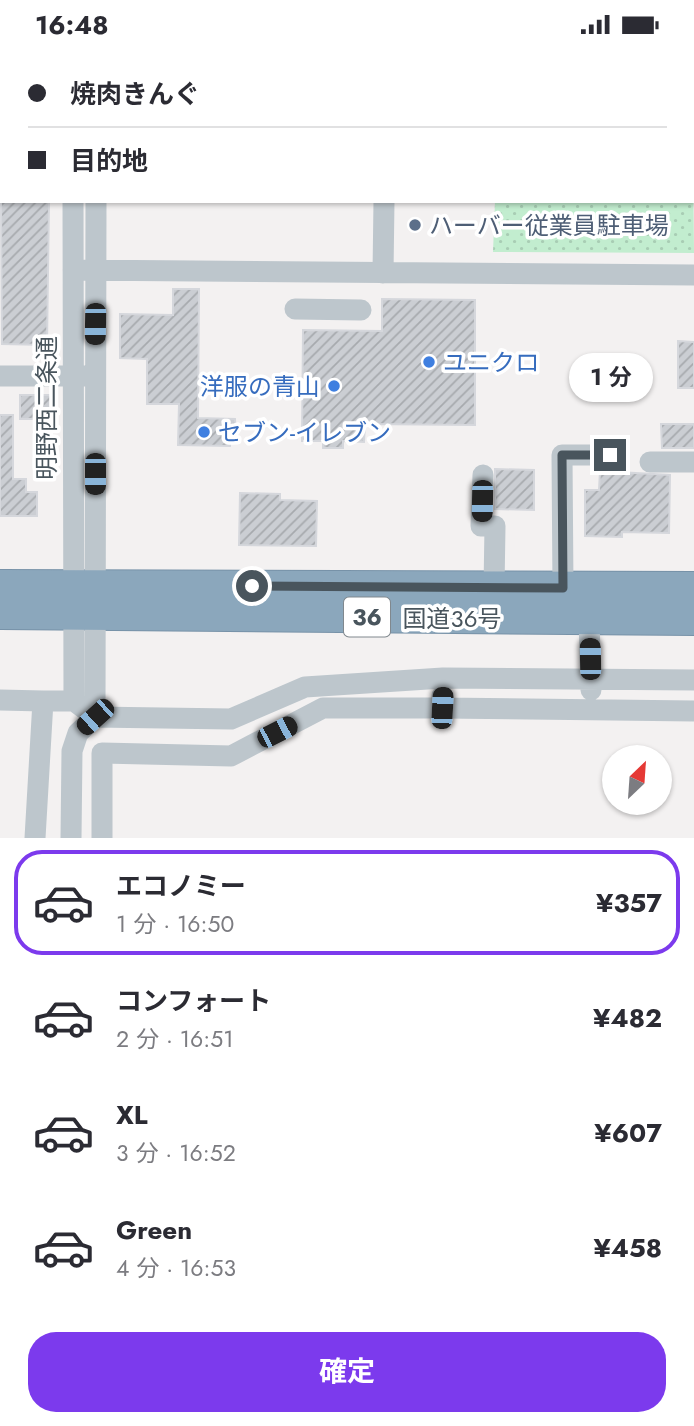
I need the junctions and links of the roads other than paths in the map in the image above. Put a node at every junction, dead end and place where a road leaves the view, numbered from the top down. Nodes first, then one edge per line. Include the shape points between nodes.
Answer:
1 (73, 203) edge
2 (96, 203) edge
3 (384, 203) edge
4 (73, 270) junction
5 (95, 271) junction
6 (383, 273) junction
7 (694, 275) edge
8 (295, 309) dead end
9 (361, 310) dead end
10 (0, 376) edge
11 (72, 376) junction
12 (94, 376) junction
13 (610, 455) dead end
14 (650, 462) dead end
15 (694, 462) edge
16 (482, 475) dead end
17 (0, 586) edge
18 (494, 588) junction
19 (563, 588) junction
20 (694, 588) edge
21 (83, 600) junction
22 (0, 613) edge
23 (589, 619) junction
24 (694, 619) edge
25 (443, 678) junction
26 (590, 679) junction
27 (694, 680) edge
28 (0, 700) edge
29 (43, 701) junction
30 (74, 701) junction
31 (442, 708) junction
32 (591, 710) junction
33 (694, 711) edge
34 (95, 717) junction
35 (35, 838) edge
36 (71, 838) edge
37 (102, 838) edge

1 - 4 street, 明野西二条通
2 - 5 street, 明野西二条通
3 - 6 street
4 - 5 street
4 - 11 street, 明野西二条通
5 - 6 street
5 - 12 street, 明野西二条通
6 - 7 street
8 - 9 street
10 - 11 street
11 - 12 street
11 - 21 street, 明野西二条通
12 - 21 street, 明野西二条通
13 - 19 street via 562,455
14 - 15 street
16 - 18 street via 481,526 495,526
17 - 21 highway, 国道36号 / 36
18 - 19 highway, 国道36号 / 36
18 - 21 highway, 国道36号 / 36
19 - 20 highway, 国道36号 / 36
21 - 22 highway, 国道36号 / 36
21 - 23 highway, 国道36号 / 36
21 - 30 street
21 - 34 street
23 - 24 highway, 国道36号 / 36
23 - 26 street
25 - 26 street
25 - 31 street
25 - 34 street via 305,687 231,719
26 - 27 street
26 - 32 street
28 - 29 street
29 - 30 street
29 - 35 street
30 - 34 street
31 - 32 street
31 - 37 street via 323,708 231,756 102,753
32 - 33 street
34 - 36 street via 78,733 72,751

